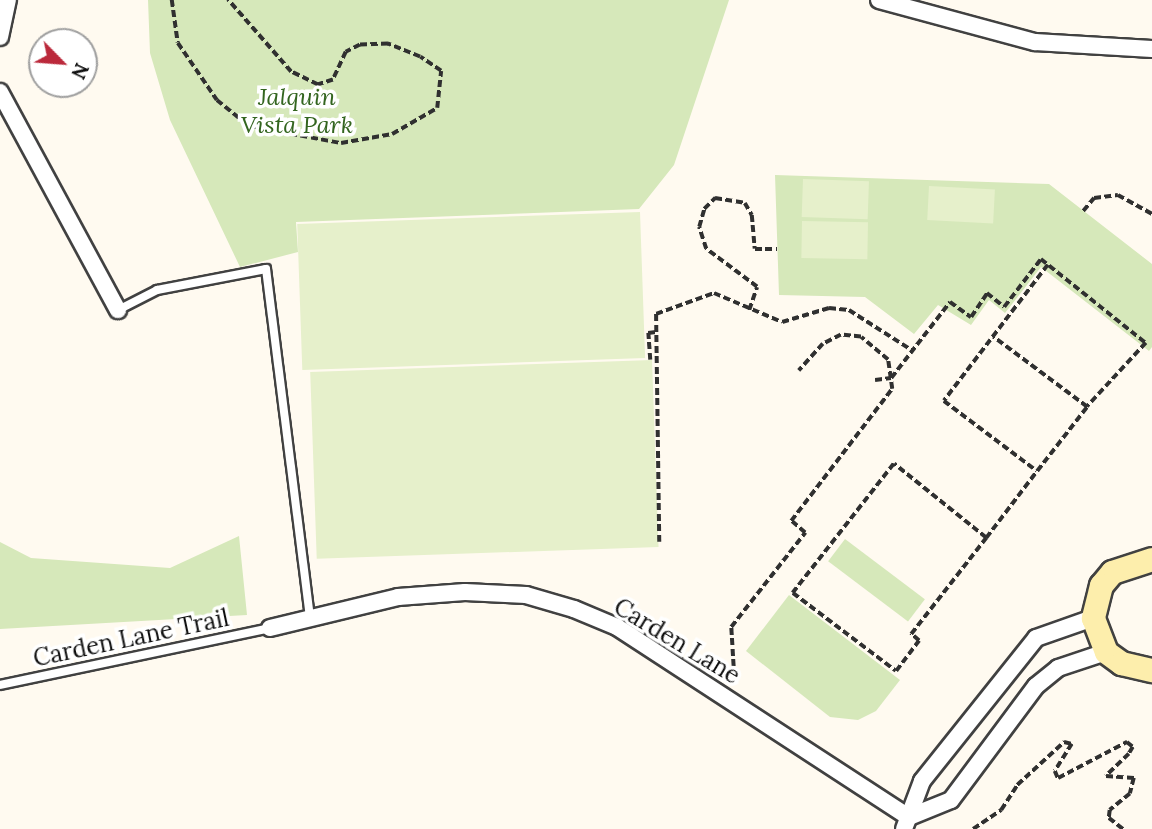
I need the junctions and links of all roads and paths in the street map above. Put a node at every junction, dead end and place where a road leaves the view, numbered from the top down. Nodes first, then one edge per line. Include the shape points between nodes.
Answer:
1 (8, 0) edge
2 (172, 0) edge
3 (229, 0) edge
4 (879, 0) edge
5 (0, 37) edge
6 (1152, 49) edge
7 (0, 92) edge
8 (1083, 211) dead end
9 (1152, 214) edge
10 (777, 248) dead end
11 (1048, 265) junction
12 (118, 310) joint
13 (750, 310) junction
14 (656, 332) junction
15 (993, 337) junction
16 (913, 351) junction
17 (650, 360) dead end
18 (799, 371) dead end
19 (891, 377) junction
20 (875, 380) dead end
21 (1087, 407) junction
22 (1037, 471) junction
23 (986, 538) junction
24 (659, 542) dead end
25 (1149, 555) edge
26 (310, 617) junction
27 (1093, 618) junction
28 (270, 628) joint
29 (1107, 652) junction
30 (1152, 670) edge
31 (734, 677) dead end
32 (0, 685) edge
33 (906, 823) edge
34 (974, 829) edge
35 (1123, 829) edge

1 - 5 street
2 - 3 path via 178,43 217,100 249,126 341,144 392,134 437,108 441,71 420,57 387,44 360,45 346,52 333,80 318,85 291,72
4 - 6 street via 1035,42
7 - 12 street
8 - 9 path via 1094,198 1118,195
10 - 13 path via 755,249 752,215 745,203 715,198 704,209 699,227 706,249 757,287
11 - 15 path
11 - 16 path via 1041,259 1004,307 987,293 971,317 950,302
11 - 21 path via 1146,343
12 - 26 lane via 157,290 266,269
13 - 14 path via 713,293 656,314
13 - 16 path via 782,322 829,308 849,310
14 - 17 path via 648,332
14 - 24 path
15 - 21 path
15 - 22 path via 944,401
16 - 19 path
18 - 19 path via 823,344 841,335 878,349
19 - 20 path
19 - 31 path via 892,388 791,521 805,533 731,627
21 - 22 path
22 - 23 path
23 - 23 path via 911,634 919,641 896,671 793,593 894,464
25 - 27 main road via 1112,572 1098,593
26 - 28 street, Carden Lane
26 - 33 street, Carden Lane via 398,597 465,593 526,595 574,609 617,627
27 - 29 main road
27 - 33 street via 1035,638 926,776
28 - 32 lane, Carden Lane Trail
29 - 30 main road via 1121,663
29 - 33 street via 1058,668 1037,686 951,800
34 - 35 path via 1001,810 1017,785 1064,742 1072,744 1055,771 1058,778 1127,742 1133,747 1129,754 1106,776 1135,778 1130,794 1110,810 1109,818

